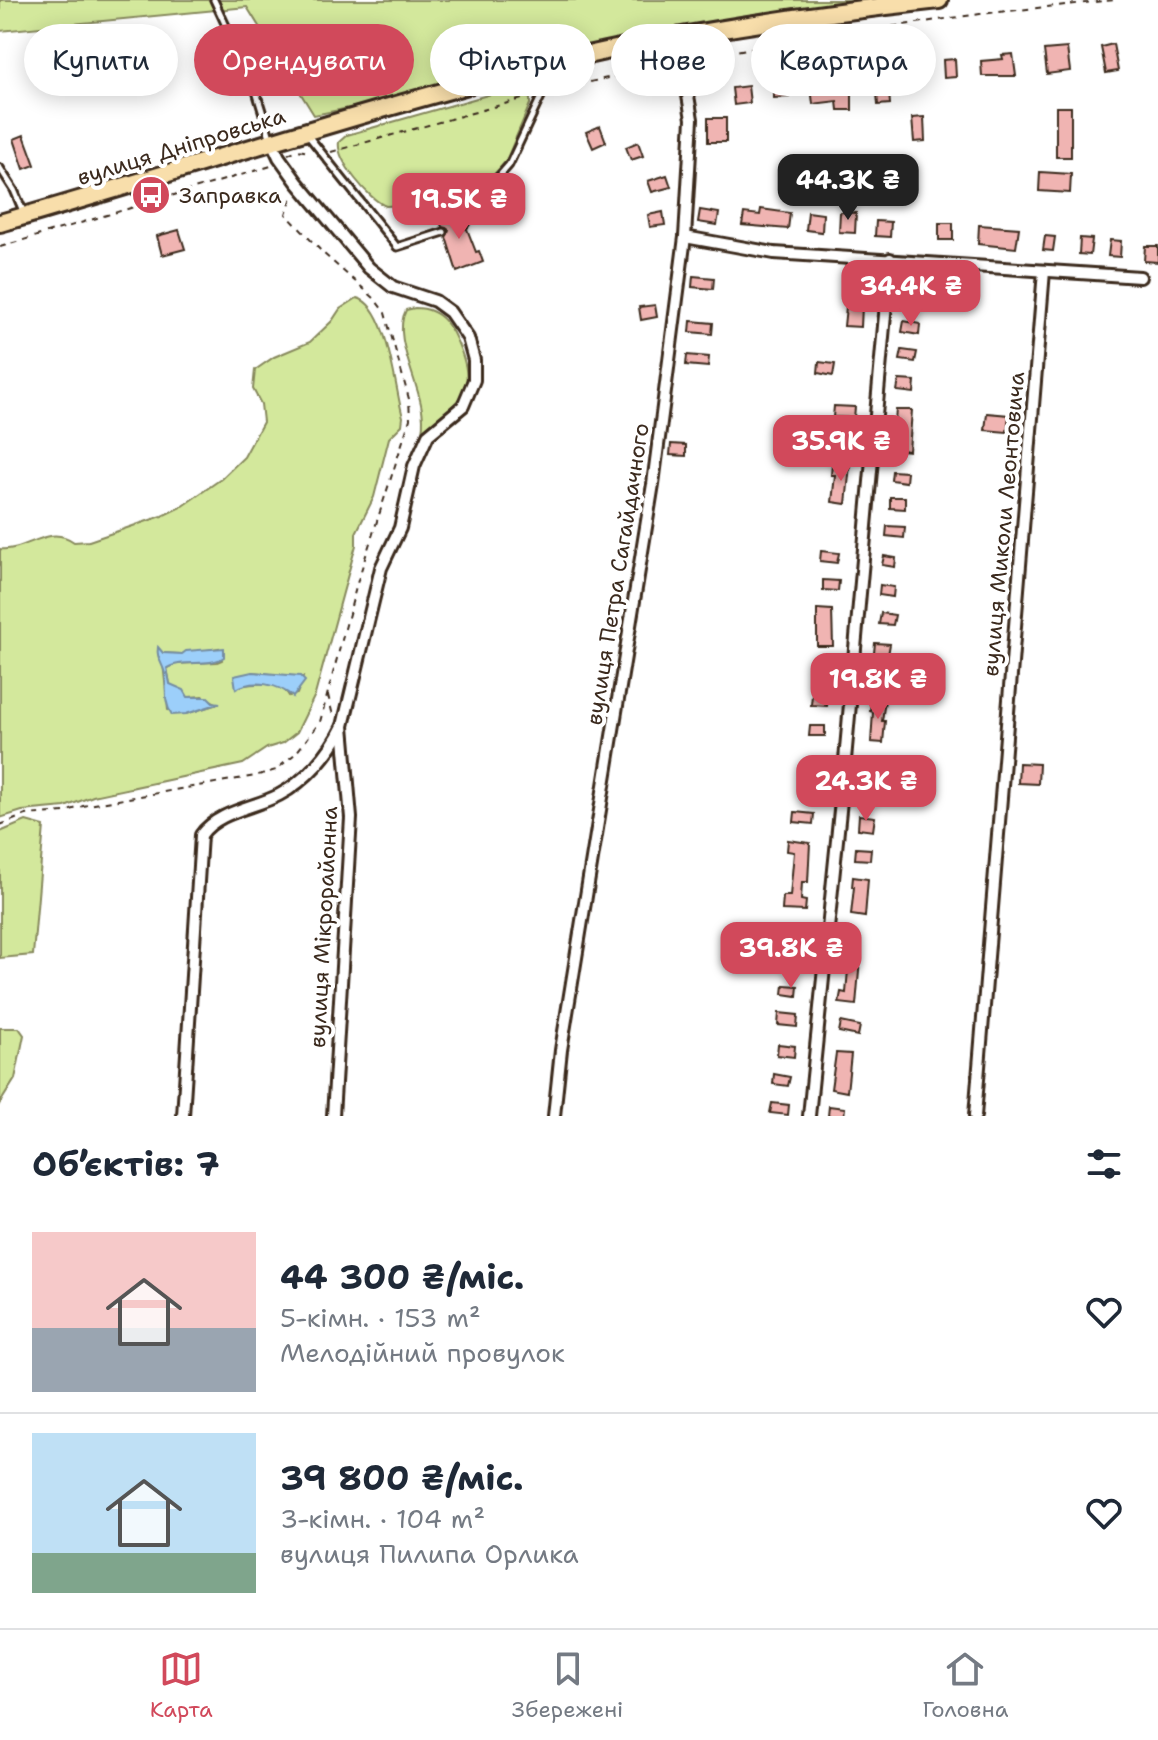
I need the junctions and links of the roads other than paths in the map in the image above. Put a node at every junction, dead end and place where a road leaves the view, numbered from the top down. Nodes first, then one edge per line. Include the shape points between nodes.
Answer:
1 (214, 0) edge
2 (930, 0) edge
3 (939, 0) edge
4 (735, 29) edge
5 (436, 96) edge
6 (542, 96) edge
7 (688, 96) edge
8 (306, 132) junction
9 (272, 142) junction
10 (0, 168) edge
11 (25, 216) junction
12 (0, 223) edge
13 (465, 224) dead end
14 (444, 232) dead end
15 (685, 237) junction
16 (890, 259) junction
17 (1044, 271) junction
18 (1140, 277) dead end
19 (341, 731) junction
20 (183, 1116) edge
21 (333, 1116) edge
22 (554, 1116) edge
23 (809, 1116) edge
24 (975, 1116) edge

1 - 9 lane via 255,88
2 - 3 highway, вулиця Дніпровська
2 - 4 highway, вулиця Дніпровська
5 - 8 highway, вулиця Дніпровська
6 - 13 lane via 509,165
7 - 15 street, вулиця Петра Сагайдачного via 692,119
8 - 9 highway, вулиця Дніпровська
8 - 14 lane via 397,247
9 - 11 highway, вулиця Дніпровська
9 - 19 street, вулиця Мікрорайонна via 297,182 369,268 393,287 435,301 450,312 468,338 474,360 474,380 463,406 428,435 414,466 400,528 381,568
10 - 11 lane
11 - 12 highway, вулиця Дніпровська
15 - 16 street via 774,253
15 - 22 street, вулиця Петра Сагайдачного via 653,484
16 - 17 street
16 - 23 street
17 - 18 street
17 - 24 street, вулиця Миколи Леонтовича
19 - 20 street via 289,789 215,821 201,835
19 - 21 street, вулиця Мікрорайонна via 351,818

